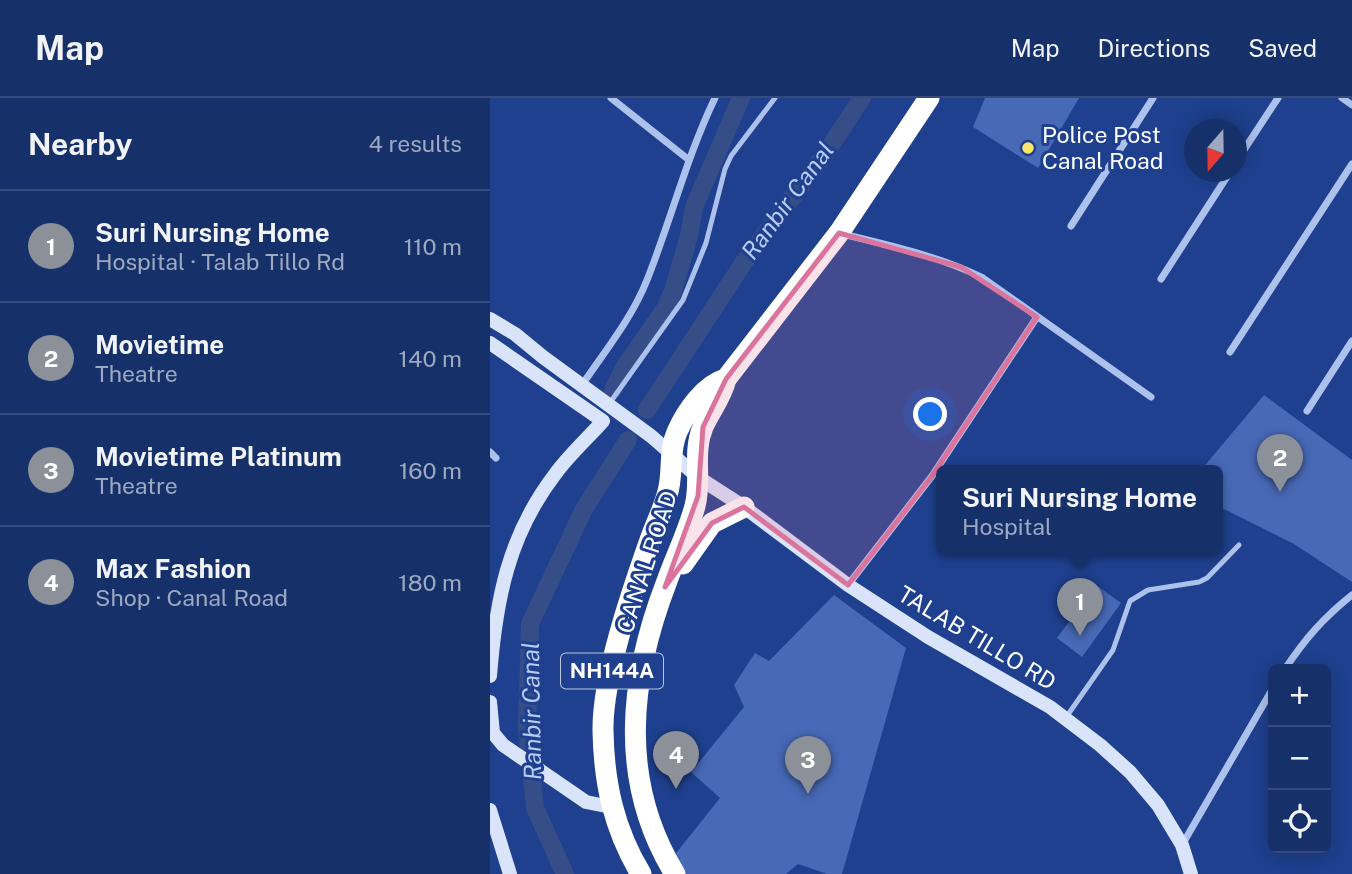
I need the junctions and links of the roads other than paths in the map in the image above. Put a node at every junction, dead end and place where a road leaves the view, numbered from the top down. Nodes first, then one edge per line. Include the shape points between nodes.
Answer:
1 (611, 98) edge
2 (715, 98) edge
3 (775, 98) edge
4 (929, 98) edge
5 (1153, 98) edge
6 (1278, 98) edge
7 (1342, 98) edge
8 (1352, 105) edge
9 (1247, 146) edge
10 (689, 160) junction
11 (1352, 164) edge
12 (1224, 182) edge
13 (1071, 226) dead end
14 (839, 233) junction
15 (1161, 279) dead end
16 (1037, 317) junction
17 (490, 319) edge
18 (1352, 341) edge
19 (490, 343) edge
20 (1230, 352) dead end
21 (726, 379) junction
22 (582, 385) junction
23 (1151, 397) dead end
24 (609, 404) junction
25 (1307, 411) dead end
26 (673, 462) junction
27 (939, 465) edge
28 (936, 470) edge
29 (699, 478) junction
30 (744, 508) junction
31 (1238, 545) dead end
32 (848, 584) junction
33 (665, 587) junction
34 (1352, 595) edge
35 (1288, 664) edge
36 (490, 676) edge
37 (1268, 697) edge
38 (490, 702) edge
39 (1065, 718) junction
40 (493, 742) edge
41 (611, 807) junction
42 (490, 810) edge
43 (1182, 845) junction
44 (510, 874) edge
45 (641, 874) edge
46 (675, 874) edge
47 (1191, 874) edge

1 - 10 street
2 - 10 street
3 - 24 lane via 725,169 706,243 683,300
4 - 14 highway, NH144A
5 - 13 street
6 - 9 street
7 - 8 street
10 - 22 street via 629,317
11 - 20 street
12 - 15 street
14 - 16 street via 961,267
14 - 21 highway, NH144A
16 - 23 street
16 - 27 street
17 - 22 main road, CANAL ROAD
18 - 25 street
19 - 36 main road via 603,421 556,473 517,541 496,611
21 - 26 highway, NH144A via 714,382 678,430
21 - 29 highway, NH144A via 699,441
22 - 24 main road, CANAL ROAD
24 - 26 main road, CANAL ROAD
26 - 29 main road, CANAL ROAD
26 - 41 highway, CANAL ROAD / NH144A via 606,699 603,729
28 - 32 street
29 - 30 main road, TALAB TILLO RD
29 - 33 highway, CANAL ROAD / NH144A via 695,509
30 - 32 main road, TALAB TILLO RD
30 - 33 highway via 712,523
31 - 39 lane via 1207,578 1148,590 1130,601 1106,661
32 - 39 main road, TALAB TILLO RD
33 - 46 highway, CANAL ROAD / NH144A via 647,646 633,724 642,799
34 - 35 street via 1325,616
37 - 43 street
38 - 40 main road
39 - 43 main road, TALAB TILLO RD via 1130,772 1158,805
40 - 41 main road via 512,750 586,802
41 - 45 highway, CANAL ROAD / NH144A
42 - 44 main road
43 - 47 main road, TALAB TILLO RD

